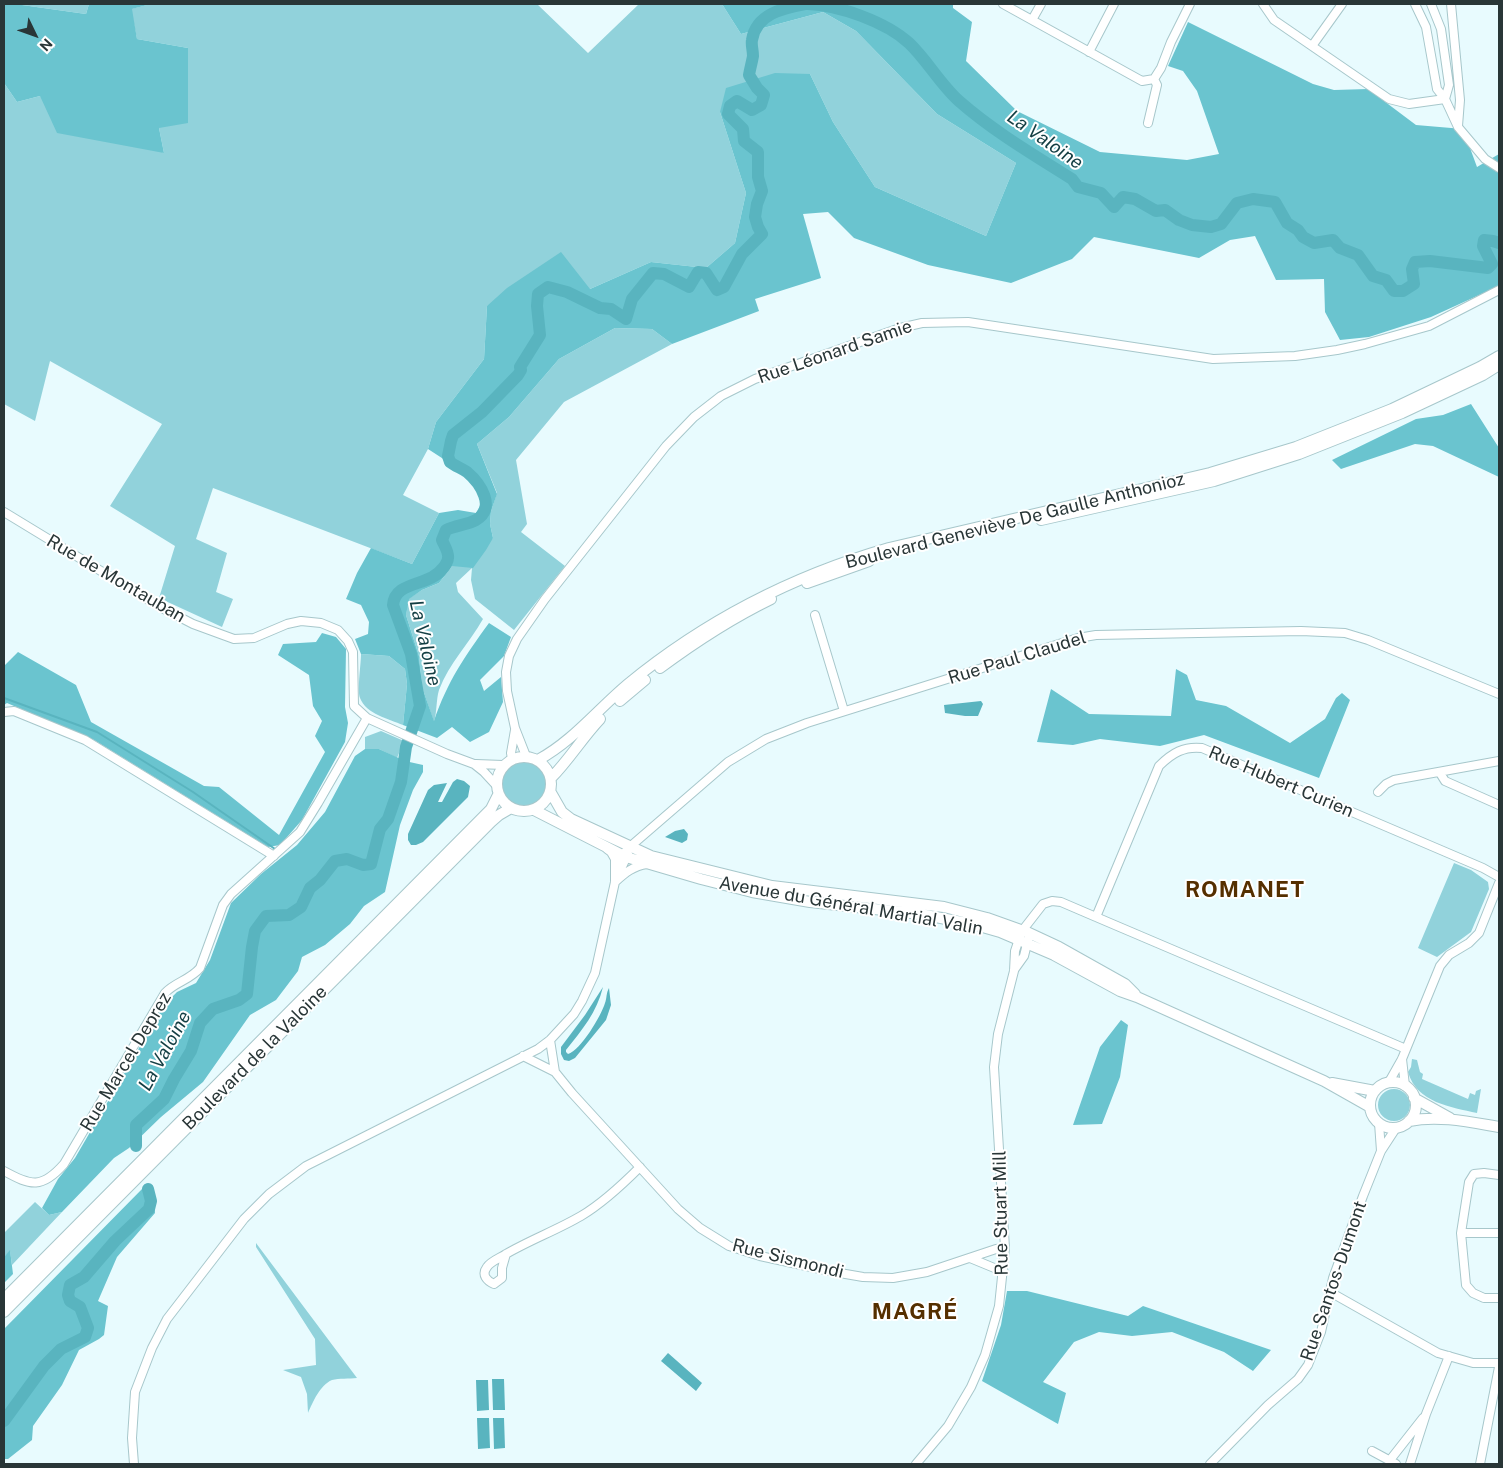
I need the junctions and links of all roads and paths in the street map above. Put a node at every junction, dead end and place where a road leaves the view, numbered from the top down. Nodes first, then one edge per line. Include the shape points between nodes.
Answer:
1 (1003, 4) edge
2 (1041, 4) edge
3 (1114, 4) edge
4 (1190, 4) edge
5 (1263, 4) edge
6 (1342, 4) edge
7 (1415, 4) edge
8 (1431, 4) edge
9 (1451, 4) edge
10 (1032, 20) junction
11 (1312, 46) junction
12 (1089, 52) junction
13 (1154, 79) junction
14 (1445, 98) junction
15 (1148, 123) dead end
16 (1458, 127) junction
17 (1499, 168) edge
18 (1499, 290) edge
19 (1499, 356) edge
20 (1499, 365) edge
21 (4, 512) edge
22 (815, 615) dead end
23 (1499, 694) edge
24 (844, 711) junction
25 (4, 712) edge
26 (367, 718) junction
27 (515, 728) junction
28 (526, 756) junction
29 (512, 758) junction
30 (538, 760) junction
31 (1499, 761) edge
32 (474, 764) junction
33 (503, 765) junction
34 (1440, 773) junction
35 (551, 778) junction
36 (497, 790) junction
37 (550, 791) junction
38 (1378, 792) dead end
39 (1499, 805) edge
40 (511, 808) junction
41 (534, 810) junction
42 (596, 842) junction
43 (626, 853) junction
44 (274, 856) junction
45 (650, 864) junction
46 (616, 868) junction
47 (1499, 876) edge
48 (615, 882) junction
49 (1499, 883) edge
50 (1096, 917) junction
51 (1025, 934) junction
52 (550, 1040) junction
53 (1406, 1049) junction
54 (523, 1056) junction
55 (1402, 1059) junction
56 (555, 1072) junction
57 (1324, 1081) junction
58 (1389, 1082) junction
59 (1405, 1086) junction
60 (1375, 1091) junction
61 (1414, 1098) junction
62 (1370, 1108) junction
63 (1456, 1120) junction
64 (1409, 1121) junction
65 (1379, 1123) junction
66 (1499, 1127) edge
67 (1396, 1128) junction
68 (1382, 1151) junction
69 (640, 1167) junction
70 (4, 1170) edge
71 (1499, 1175) edge
72 (1460, 1233) junction
73 (1499, 1234) edge
74 (1005, 1248) junction
75 (506, 1254) dead end
76 (970, 1258) junction
77 (1004, 1272) junction
78 (1330, 1292) junction
79 (1499, 1298) edge
80 (4, 1299) edge
81 (4, 1312) edge
82 (1449, 1356) junction
83 (1499, 1363) edge
84 (1499, 1367) edge
85 (1426, 1414) junction
86 (1372, 1451) dead end
87 (1393, 1462) edge
88 (134, 1464) edge
89 (916, 1464) edge
90 (1210, 1464) edge
91 (1410, 1464) edge
92 (1480, 1464) edge

1 - 10 street
2 - 10 street
3 - 12 street
4 - 13 street
5 - 11 street via 1274,20
6 - 11 street
7 - 14 street via 1426,27 1437,89
8 - 14 street via 1442,38 1449,85
9 - 16 street via 1460,100
10 - 12 street
11 - 14 street via 1389,99 1409,104
12 - 13 street via 1142,81
13 - 15 street via 1157,85
14 - 16 street
16 - 17 street via 1485,159
18 - 27 street, Rue Léonard Samie via 1429,326 1365,344 1295,356 1213,359 968,322 922,323 755,379 706,407 666,446 516,639 506,672
19 - 30 main road, Boulevard Geneviève De Gaulle Anthonioz via 1392,410 1296,447 1210,473 889,548 801,578 750,602 672,650 627,685 566,743
20 - 35 main road, Boulevard Geneviève De Gaulle Anthonioz via 1402,413 1290,457 1214,481 891,554 800,586 732,620 653,674 598,721
21 - 26 street, Rue de Montauban via 160,607 222,635 234,639 254,638 301,621 321,622 338,630 348,640 353,652 354,706
22 - 24 street
23 - 24 street, Rue Paul Claudel via 1368,640 1345,634 1301,631 1096,635 1062,642
24 - 43 street, Rue Paul Claudel via 776,734 754,745 728,762
25 - 44 street via 14,711 85,740
26 - 32 street
26 - 44 street, Rue Marcel Deprez via 300,832
27 - 28 street
27 - 29 street
28 - 29 main road
28 - 30 main road
29 - 33 main road
30 - 35 main road
31 - 34 street
32 - 33 street
32 - 36 street
33 - 36 main road via 498,773
34 - 38 street via 1394,780
34 - 39 street via 1445,781
35 - 37 main road
36 - 40 main road
36 - 80 main road, Boulevard de la Valoine via 491,809
37 - 41 main road via 545,801
37 - 43 main road, Avenue du Général Martial Valin via 562,812
40 - 41 main road
40 - 81 main road, Boulevard de la Valoine via 491,822
41 - 42 main road, Avenue du Général Martial Valin
42 - 43 main road, Avenue du Général Martial Valin
42 - 46 street via 611,852
43 - 45 main road, Avenue du Général Martial Valin
43 - 46 street
43 - 48 street
43 - 51 main road, Avenue du Général Martial Valin via 651,856 772,886 944,907 988,918
44 - 70 street, Rue Marcel Deprez via 223,905 200,968 165,993 54,1176 30,1183
45 - 48 street via 628,870
45 - 51 main road, Avenue du Général Martial Valin via 752,892 920,914
46 - 48 street
47 - 50 street, Rue Hubert Curien via 1202,748 1192,747 1169,756 1159,766
48 - 52 street via 595,973 582,1002
49 - 53 street via 1479,933 1448,955 1440,966
50 - 51 street via 1052,901 1034,913
50 - 53 street
51 - 57 main road, Avenue du Général Martial Valin via 1061,948 1125,984 1138,997
51 - 74 street, Rue Stuart Mill via 1023,958 1014,971 1000,1023 994,1067
52 - 54 street
52 - 56 street
53 - 55 street
54 - 56 street, Rue Sismondi
54 - 88 street via 306,1166 269,1194 244,1219 167,1319 152,1348 135,1392
55 - 58 street
55 - 59 street
56 - 69 street, Rue Sismondi
57 - 60 main road, Avenue du Général Martial Valin
57 - 62 main road, Avenue du Général Martial Valin
58 - 59 main road
58 - 60 main road
59 - 61 main road
60 - 62 main road
61 - 63 main road
61 - 64 main road via 1415,1110
62 - 65 main road
63 - 64 main road
63 - 66 main road
64 - 67 main road
65 - 67 main road
65 - 68 street, Rue Santos-Dumont
67 - 68 street, Rue Santos-Dumont
68 - 78 street, Rue Santos-Dumont
69 - 75 street via 615,1192 582,1215
69 - 76 street, Rue Sismondi via 700,1228 729,1246 760,1256 863,1277 893,1278 927,1272
71 - 72 street via 1474,1174 1469,1182
72 - 73 street
72 - 79 street via 1466,1285 1473,1294
74 - 76 street, Rue Sismondi
74 - 77 street, Rue Stuart Mill
76 - 77 street
77 - 89 street, Rue Stuart Mill via 996,1319 975,1380 948,1426
78 - 82 street
78 - 90 street, Rue Santos-Dumont via 1321,1332 1308,1365 1298,1379
82 - 83 street via 1472,1363
82 - 85 street
84 - 92 street
85 - 87 street
85 - 91 street
86 - 87 street

